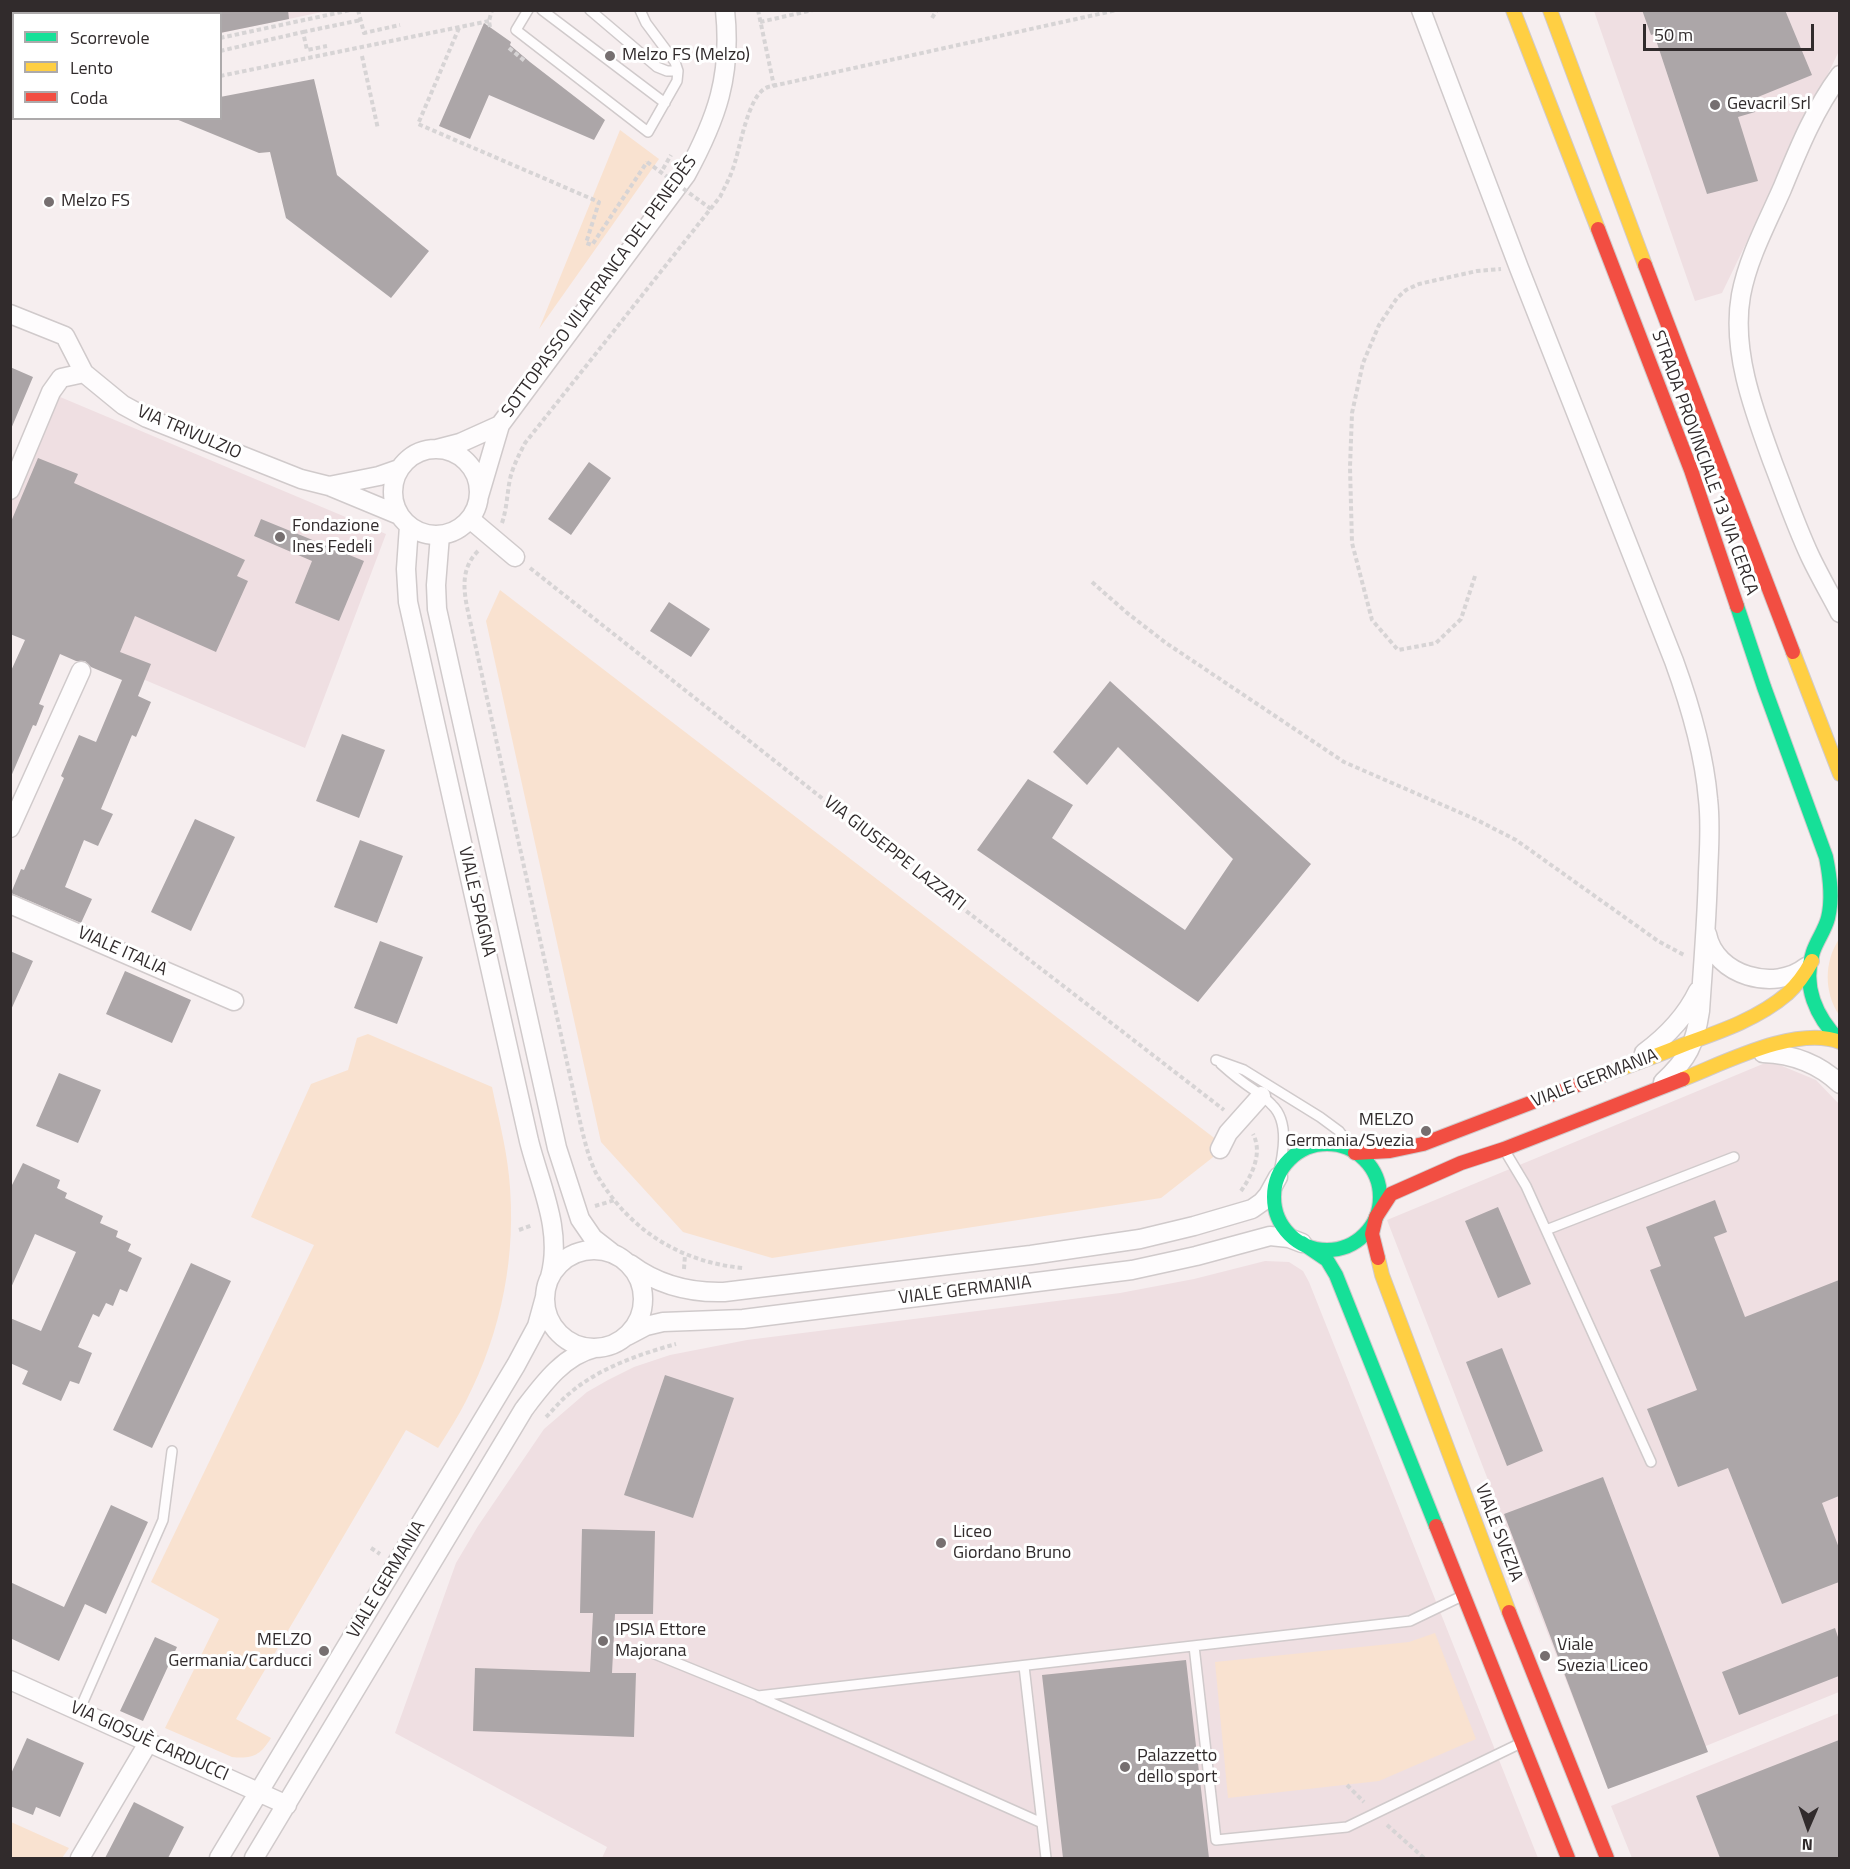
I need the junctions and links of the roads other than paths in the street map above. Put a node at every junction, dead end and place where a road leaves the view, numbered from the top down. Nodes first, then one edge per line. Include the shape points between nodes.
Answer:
1 (528, 10) edge
2 (542, 10) edge
3 (590, 10) edge
4 (640, 10) edge
5 (725, 10) edge
6 (1421, 10) edge
7 (1512, 10) edge
8 (1550, 10) edge
9 (678, 71) junction
10 (1839, 75) edge
11 (665, 103) junction
12 (10, 314) edge
13 (84, 373) junction
14 (500, 424) junction
15 (435, 449) junction
16 (399, 470) junction
17 (329, 486) junction
18 (10, 490) edge
19 (479, 496) junction
20 (470, 519) junction
21 (404, 520) junction
22 (441, 535) junction
23 (515, 557) road end
24 (1839, 613) edge
25 (81, 671) dead end
26 (1839, 774) edge
27 (10, 828) edge
28 (10, 904) edge
29 (1839, 913) edge
30 (1706, 927) junction
31 (1822, 933) junction
32 (1812, 961) junction
33 (1702, 975) junction
34 (234, 1001) dead end
35 (1692, 1042) junction
36 (1839, 1042) edge
37 (1745, 1054) junction
38 (1623, 1068) junction
39 (1839, 1084) edge
40 (1657, 1088) junction
41 (1267, 1091) junction
42 (1220, 1149) dead end
43 (1504, 1149) junction
44 (1356, 1153) junction
45 (1734, 1157) dead end
46 (1278, 1177) junction
47 (1376, 1217) junction
48 (1546, 1230) junction
49 (1302, 1243) junction
50 (611, 1252) junction
51 (630, 1264) junction
52 (550, 1277) junction
53 (545, 1297) junction
54 (627, 1336) junction
55 (596, 1348) junction
56 (172, 1451) dead end
57 (1651, 1462) dead end
58 (1464, 1595) junction
59 (1194, 1646) junction
60 (650, 1652) dead end
61 (1023, 1666) junction
62 (10, 1680) edge
63 (758, 1696) junction
64 (80, 1711) junction
65 (148, 1743) junction
66 (1522, 1743) junction
67 (259, 1792) junction
68 (287, 1805) junction
69 (1042, 1823) junction
70 (80, 1858) edge
71 (219, 1858) edge
72 (254, 1858) edge
73 (1046, 1858) edge
74 (1568, 1858) edge
75 (1607, 1858) edge

1 - 11 lane via 516,30 648,132
2 - 11 lane
3 - 9 lane via 657,67
4 - 9 lane
5 - 14 street, SOTTOPASSO VILAFRANCA DEL PENEDÈS via 726,68 713,121 686,175
6 - 30 street via 1686,695 1708,797
7 - 31 street, STRADA PROVINCIALE 13 VIA CERCA via 1691,470 1824,849 1831,898
8 - 26 street, STRADA PROVINCIALE 13 VIA CERCA
9 - 11 lane
10 - 24 street via 1804,138 1754,252 1741,295 1738,338 1757,420 1792,515
12 - 13 street, VIA TRIVULZIO via 65,336
13 - 17 street, VIA TRIVULZIO via 123,405 147,418 301,479
13 - 18 street via 61,378 51,392
14 - 15 street, SOTTOPASSO VILAFRANCA DEL PENEDÈS via 460,443
14 - 19 street, SOTTOPASSO VILAFRANCA DEL PENEDÈS
15 - 16 street via 421,452
15 - 19 street via 453,453 467,463 477,478
16 - 17 street, VIA TRIVULZIO
16 - 21 street via 393,484 393,500
17 - 21 street, VIA TRIVULZIO
19 - 20 street
20 - 22 street
20 - 23 street
21 - 22 street via 424,534
21 - 52 street, VIALE SPAGNA via 408,602 529,1141 553,1226 555,1251
22 - 50 street, VIALE SPAGNA via 437,609 555,1141 580,1219 593,1238
25 - 27 street
28 - 34 street, VIALE ITALIA
29 - 31 street, STRADA PROVINCIALE 13 VIA CERCA
30 - 32 street via 1715,954 1744,975 1781,977 1798,973
30 - 33 street
31 - 32 street, STRADA PROVINCIALE 13 VIA CERCA
32 - 35 street, VIALE GERMANIA via 1799,983 1778,1000
32 - 36 street, STRADA PROVINCIALE 13 VIA CERCA via 1810,984 1814,1005
33 - 35 street via 1698,1023
33 - 38 street via 1690,1006 1662,1040
35 - 38 street, VIALE GERMANIA
35 - 40 street via 1682,1064
36 - 37 street, VIALE GERMANIA via 1824,1037 1795,1039
37 - 39 street, VIALE GERMANIA via 1794,1056
37 - 40 street, VIALE GERMANIA
38 - 44 street, VIALE GERMANIA via 1424,1144
40 - 43 street, VIALE GERMANIA
41 - 41 lane via 1244,1070 1216,1060
41 - 42 street via 1228,1133
41 - 44 lane via 1339,1131
41 - 46 lane via 1283,1127
43 - 47 street, VIALE GERMANIA via 1398,1190 1388,1197
43 - 48 lane
44 - 46 street via 1336,1145 1310,1146 1290,1159
44 - 47 street via 1368,1163 1377,1180 1380,1200
45 - 48 lane
46 - 49 street via 1274,1196 1278,1216 1288,1233
46 - 51 street, VIALE GERMANIA via 1262,1202 1245,1211 1153,1236 1088,1248 712,1292 671,1285
47 - 49 street via 1362,1236 1344,1246 1323,1249
47 - 75 street, VIALE SVEZIA via 1372,1240 1382,1275 1528,1663
48 - 57 lane
49 - 54 street, VIALE GERMANIA via 1270,1236 1132,1270 743,1319 663,1322
49 - 58 street via 1327,1260 1336,1275
50 - 51 street
50 - 52 street via 594,1249 573,1254 562,1260
51 - 54 street via 641,1281 644,1301 638,1323
52 - 53 street
53 - 55 street via 548,1318 560,1334 574,1344
53 - 67 street, VIALE GERMANIA via 537,1326 516,1365
54 - 55 street
55 - 68 street, VIALE GERMANIA via 582,1351 559,1368 524,1409
56 - 64 lane via 164,1520
58 - 59 lane via 1410,1621
58 - 66 street
59 - 61 lane
59 - 66 lane via 1216,1840 1347,1827
60 - 63 lane
61 - 63 lane
61 - 69 lane
62 - 64 street, VIA GIOSUÈ CARDUCCI
63 - 69 lane
64 - 65 street, VIA GIOSUÈ CARDUCCI
65 - 67 street, VIA GIOSUÈ CARDUCCI
65 - 70 street
66 - 74 street
67 - 68 street, VIA GIOSUÈ CARDUCCI
67 - 71 street, VIALE GERMANIA
68 - 72 street, VIALE GERMANIA
69 - 73 lane

